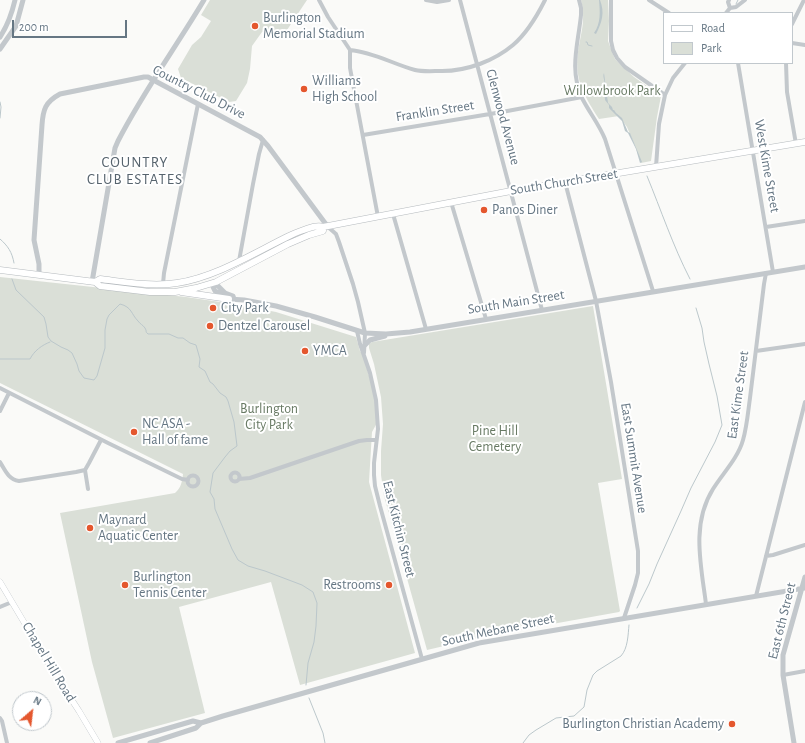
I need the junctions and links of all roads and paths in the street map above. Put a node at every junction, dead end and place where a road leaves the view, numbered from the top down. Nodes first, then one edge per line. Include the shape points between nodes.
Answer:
1 (15, 0) edge
2 (23, 0) edge
3 (204, 0) edge
4 (319, 0) edge
5 (426, 0) edge
6 (449, 0) edge
7 (460, 0) edge
8 (545, 0) edge
9 (579, 0) edge
10 (611, 0) edge
11 (649, 0) edge
12 (728, 0) edge
13 (744, 0) edge
14 (804, 0) edge
15 (730, 8) junction
16 (667, 12) edge
17 (727, 12) edge
18 (793, 22) edge
19 (0, 37) edge
20 (793, 43) edge
21 (805, 45) edge
22 (0, 49) edge
23 (350, 50) junction
24 (684, 64) edge
25 (738, 64) edge
26 (786, 64) edge
27 (477, 65) junction
28 (153, 80) junction
29 (665, 95) junction
30 (582, 97) junction
31 (198, 104) junction
32 (490, 114) junction
33 (363, 135) junction
34 (263, 140) junction
35 (805, 142) edge
36 (796, 144) junction
37 (753, 151) junction
38 (656, 167) junction
39 (616, 174) junction
40 (564, 182) junction
41 (511, 190) junction
42 (451, 202) junction
43 (393, 214) junction
44 (378, 217) junction
45 (805, 221) edge
46 (326, 227) junction
47 (766, 227) junction
48 (236, 263) junction
49 (805, 267) edge
50 (0, 270) edge
51 (773, 272) junction
52 (766, 273) junction
53 (39, 275) junction
54 (93, 282) junction
55 (176, 283) junction
56 (214, 283) junction
57 (163, 284) junction
58 (653, 291) junction
59 (175, 292) junction
60 (232, 299) junction
61 (596, 301) junction
62 (542, 310) junction
63 (486, 319) junction
64 (426, 329) junction
65 (357, 331) junction
66 (365, 333) junction
67 (390, 334) junction
68 (805, 344) edge
69 (365, 346) junction
70 (756, 351) junction
71 (364, 356) junction
72 (0, 388) edge
73 (9, 393) junction
74 (805, 402) edge
75 (0, 411) edge
76 (101, 440) junction
77 (376, 440) junction
78 (0, 462) edge
79 (84, 470) junction
80 (240, 479) dead end
81 (188, 480) dead end
82 (88, 489) dead end
83 (805, 545) edge
84 (766, 556) junction
85 (805, 577) edge
86 (0, 582) edge
87 (803, 588) edge
88 (756, 596) junction
89 (12, 602) junction
90 (706, 604) junction
91 (0, 607) edge
92 (624, 618) junction
93 (422, 659) junction
94 (805, 671) edge
95 (783, 675) junction
96 (0, 718) edge
97 (201, 723) junction
98 (6, 743) edge
99 (98, 743) edge
100 (118, 743) edge
101 (150, 743) edge
102 (794, 743) edge

1 - 19 street via 7,26
2 - 22 street via 16,26
3 - 28 street
4 - 23 street
5 - 6 street
7 - 27 street, Glenwood Avenue
8 - 27 street via 531,24 512,45
9 - 30 street via 582,15 575,70
10 - 29 street via 611,40 617,58 625,67
11 - 16 street
12 - 15 street
13 - 15 street via 736,7
14 - 18 street
15 - 17 street
20 - 21 street
23 - 27 street via 417,70 450,71
23 - 33 street via 350,68
24 - 29 street via 673,78
25 - 37 street, West Kime Street
26 - 36 street via 787,92
27 - 32 street, Glenwood Avenue
28 - 31 street, Country Club Drive
28 - 53 street, Country Club Drive via 144,77 60,94 46,105 42,120 34,240
28 - 54 street via 115,148
29 - 38 street
30 - 32 street, Franklin Street
30 - 39 street via 601,130
31 - 34 street, Country Club Drive
31 - 57 street
32 - 33 street, Franklin Street
32 - 41 street, Glenwood Avenue
33 - 44 street
34 - 46 street, Country Club Drive
34 - 48 street
35 - 36 main road, South Church Street
36 - 37 main road, South Church Street
37 - 38 main road, South Church Street
37 - 47 street, West Kime Street
38 - 39 main road, South Church Street
39 - 40 main road, South Church Street
39 - 58 street
40 - 41 main road, South Church Street
40 - 61 street, East Summit Avenue
41 - 42 main road, South Church Street
41 - 62 street, Glenwood Avenue
42 - 43 main road, South Church Street
42 - 63 street
43 - 44 main road, South Church Street
43 - 64 street
44 - 46 main road, South Church Street
45 - 47 street
46 - 48 main road, South Church Street via 301,231
46 - 56 main road, South Church Street via 323,231 288,244
46 - 66 street, East Kitchin Street via 336,234 344,255
47 - 51 street, West Kime Street
48 - 55 main road, South Church Street via 197,279
48 - 56 main road via 231,269 215,277
49 - 51 street, South Main Street
50 - 53 main road, South Church Street
51 - 52 street, South Main Street
52 - 58 street, South Main Street
52 - 70 street, East Kime Street
53 - 54 main road, South Church Street
54 - 57 main road, South Church Street via 100,278
54 - 59 main road, South Church Street via 100,286 135,291
55 - 56 main road via 186,285 208,280
55 - 57 main road, South Church Street
56 - 59 main road, South Church Street
56 - 60 street, South Main Street via 215,291
58 - 61 street, South Main Street
59 - 60 main road
60 - 65 street, South Main Street via 276,306
61 - 62 street, South Main Street
61 - 92 street, East Summit Avenue via 638,551 638,573
62 - 63 street, South Main Street
63 - 64 street, South Main Street
64 - 67 street, South Main Street
65 - 66 street, South Main Street
65 - 71 street, East Kitchin Street
66 - 67 street, South Main Street
66 - 69 street, East Kitchin Street
67 - 69 street via 370,340
68 - 70 street
69 - 71 street, East Kitchin Street
70 - 90 street, East Kime Street via 746,429 740,449 712,491 704,507 700,527 700,563
71 - 77 street, East Kitchin Street via 376,400
72 - 73 street
73 - 75 street
73 - 76 street
74 - 84 street
76 - 79 street
76 - 81 street
77 - 80 street via 359,441 250,478
77 - 93 street, East Kitchin Street via 375,486
78 - 79 street via 9,477 19,481
79 - 82 street
83 - 84 street
84 - 88 street
85 - 87 street, East 6th Street
86 - 89 main road, Chapel Hill Road
87 - 88 street, South Mebane Street
87 - 95 street, East 6th Street via 784,655
88 - 90 street, South Mebane Street
89 - 91 street
89 - 99 main road, Chapel Hill Road
90 - 92 street, South Mebane Street
92 - 93 street, South Mebane Street via 479,643
93 - 97 street, South Mebane Street
94 - 95 street
95 - 102 street, East 6th Street
96 - 98 street
97 - 100 street, South Mebane Street via 193,722
97 - 101 street, South Mebane Street via 196,728

